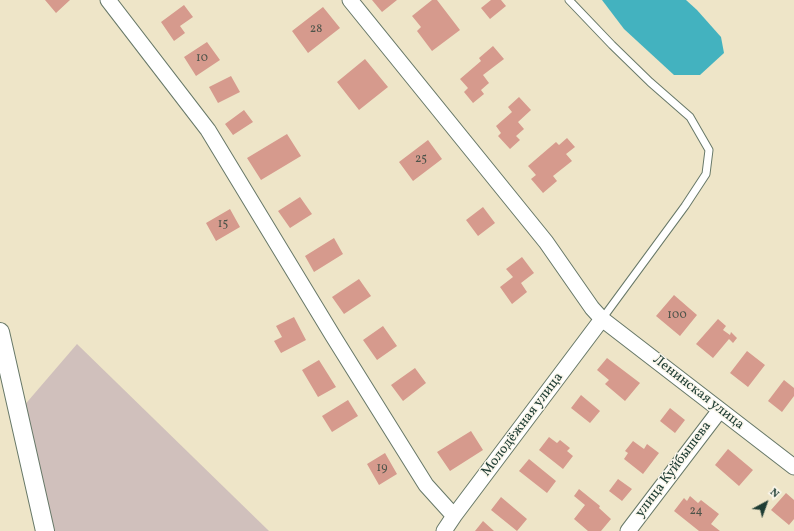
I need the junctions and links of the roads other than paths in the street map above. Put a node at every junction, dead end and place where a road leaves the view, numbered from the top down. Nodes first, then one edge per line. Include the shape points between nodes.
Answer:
1 (108, 0) edge
2 (350, 0) edge
3 (569, 0) edge
4 (602, 319) junction
5 (0, 332) edge
6 (720, 410) junction
7 (794, 467) edge
8 (454, 516) junction
9 (45, 531) edge
10 (444, 531) edge
11 (628, 531) edge

1 - 8 street via 208,130 426,485
2 - 4 street, Ленинская улица via 546,242
3 - 4 lane via 612,46 690,117 709,150 706,174 686,206
4 - 6 street, Ленинская улица
4 - 8 street, Молодёжная улица
5 - 9 street
6 - 7 street, Ленинская улица
6 - 11 street, улица Куйбышева
8 - 10 street, Молодёжная улица

